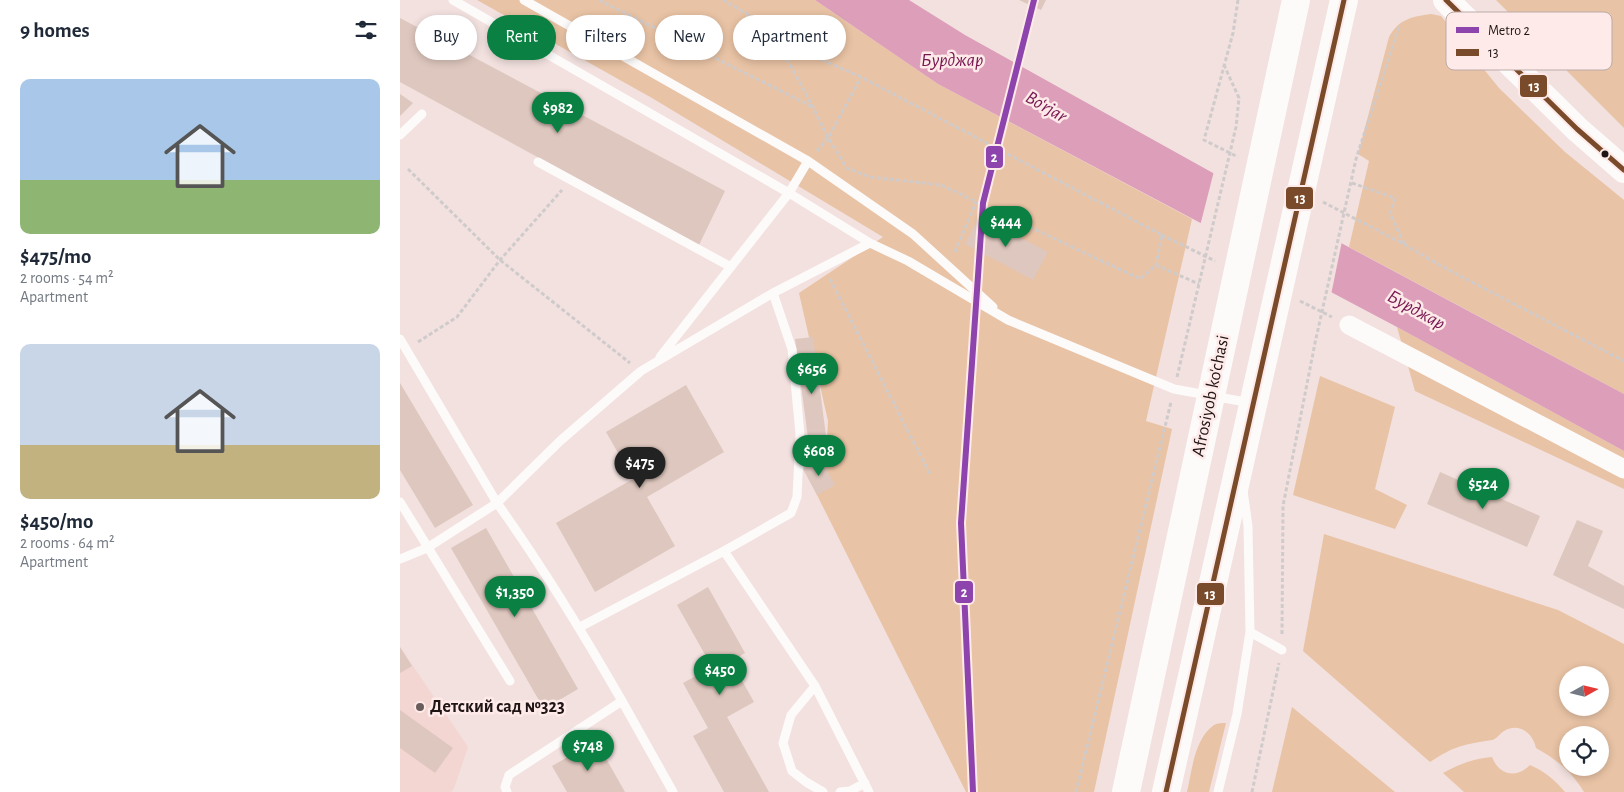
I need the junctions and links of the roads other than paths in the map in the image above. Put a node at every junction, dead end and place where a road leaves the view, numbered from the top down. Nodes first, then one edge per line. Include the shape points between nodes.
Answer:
1 (453, 0) edge
2 (524, 0) edge
3 (1296, 0) edge
4 (1344, 0) edge
5 (1446, 0) edge
6 (1472, 0) edge
7 (1458, 12) edge
8 (1484, 12) edge
9 (1517, 70) edge
10 (1542, 70) edge
11 (422, 114) dead end
12 (400, 135) edge
13 (1624, 151) edge
14 (808, 161) junction
15 (538, 162) dead end
16 (1624, 170) edge
17 (789, 193) junction
18 (870, 243) junction
19 (731, 267) junction
20 (772, 292) junction
21 (1008, 320) junction
22 (1349, 325) dead end
23 (400, 339) edge
24 (403, 352) edge
25 (657, 361) junction
26 (1212, 394) junction
27 (1253, 404) junction
28 (1240, 463) junction
29 (1624, 469) edge
30 (400, 502) edge
31 (497, 503) junction
32 (427, 548) junction
33 (724, 552) junction
34 (400, 559) edge
35 (580, 627) junction
36 (1250, 632) junction
37 (1282, 650) road end
38 (510, 681) dead end
39 (815, 686) junction
40 (622, 701) junction
41 (865, 782) junction
42 (508, 792) edge
43 (673, 792) edge
44 (823, 792) edge
45 (840, 792) edge
46 (869, 792) edge
47 (1126, 792) edge
48 (1166, 792) edge
49 (1218, 792) edge

1 - 17 lane
2 - 14 lane
3 - 26 main road, Afrosiyob ko'chasi
4 - 27 main road
5 - 7 street
6 - 8 street
9 - 16 street
10 - 13 street
11 - 12 lane
14 - 17 lane
14 - 21 lane via 913,234
15 - 19 lane
17 - 18 lane
17 - 19 lane
18 - 20 lane
18 - 21 lane via 908,261
19 - 25 lane
20 - 25 lane
20 - 33 lane via 792,349 800,434 797,497 791,512
21 - 26 lane via 1174,389
22 - 29 street
23 - 24 lane
24 - 31 lane
25 - 31 lane via 560,441
26 - 27 lane
26 - 47 main road, Afrosiyob ko'chasi
27 - 28 main road
28 - 36 lane via 1248,526
28 - 48 main road
30 - 32 lane
31 - 32 lane
31 - 35 lane
32 - 34 lane
32 - 38 lane
33 - 35 lane
33 - 39 lane
35 - 40 lane
36 - 37 lane
36 - 49 lane via 1237,714
39 - 41 lane
39 - 44 lane via 791,715 783,743 792,771
40 - 42 lane via 509,775 505,787
40 - 43 lane
41 - 45 lane via 850,791
41 - 46 lane

